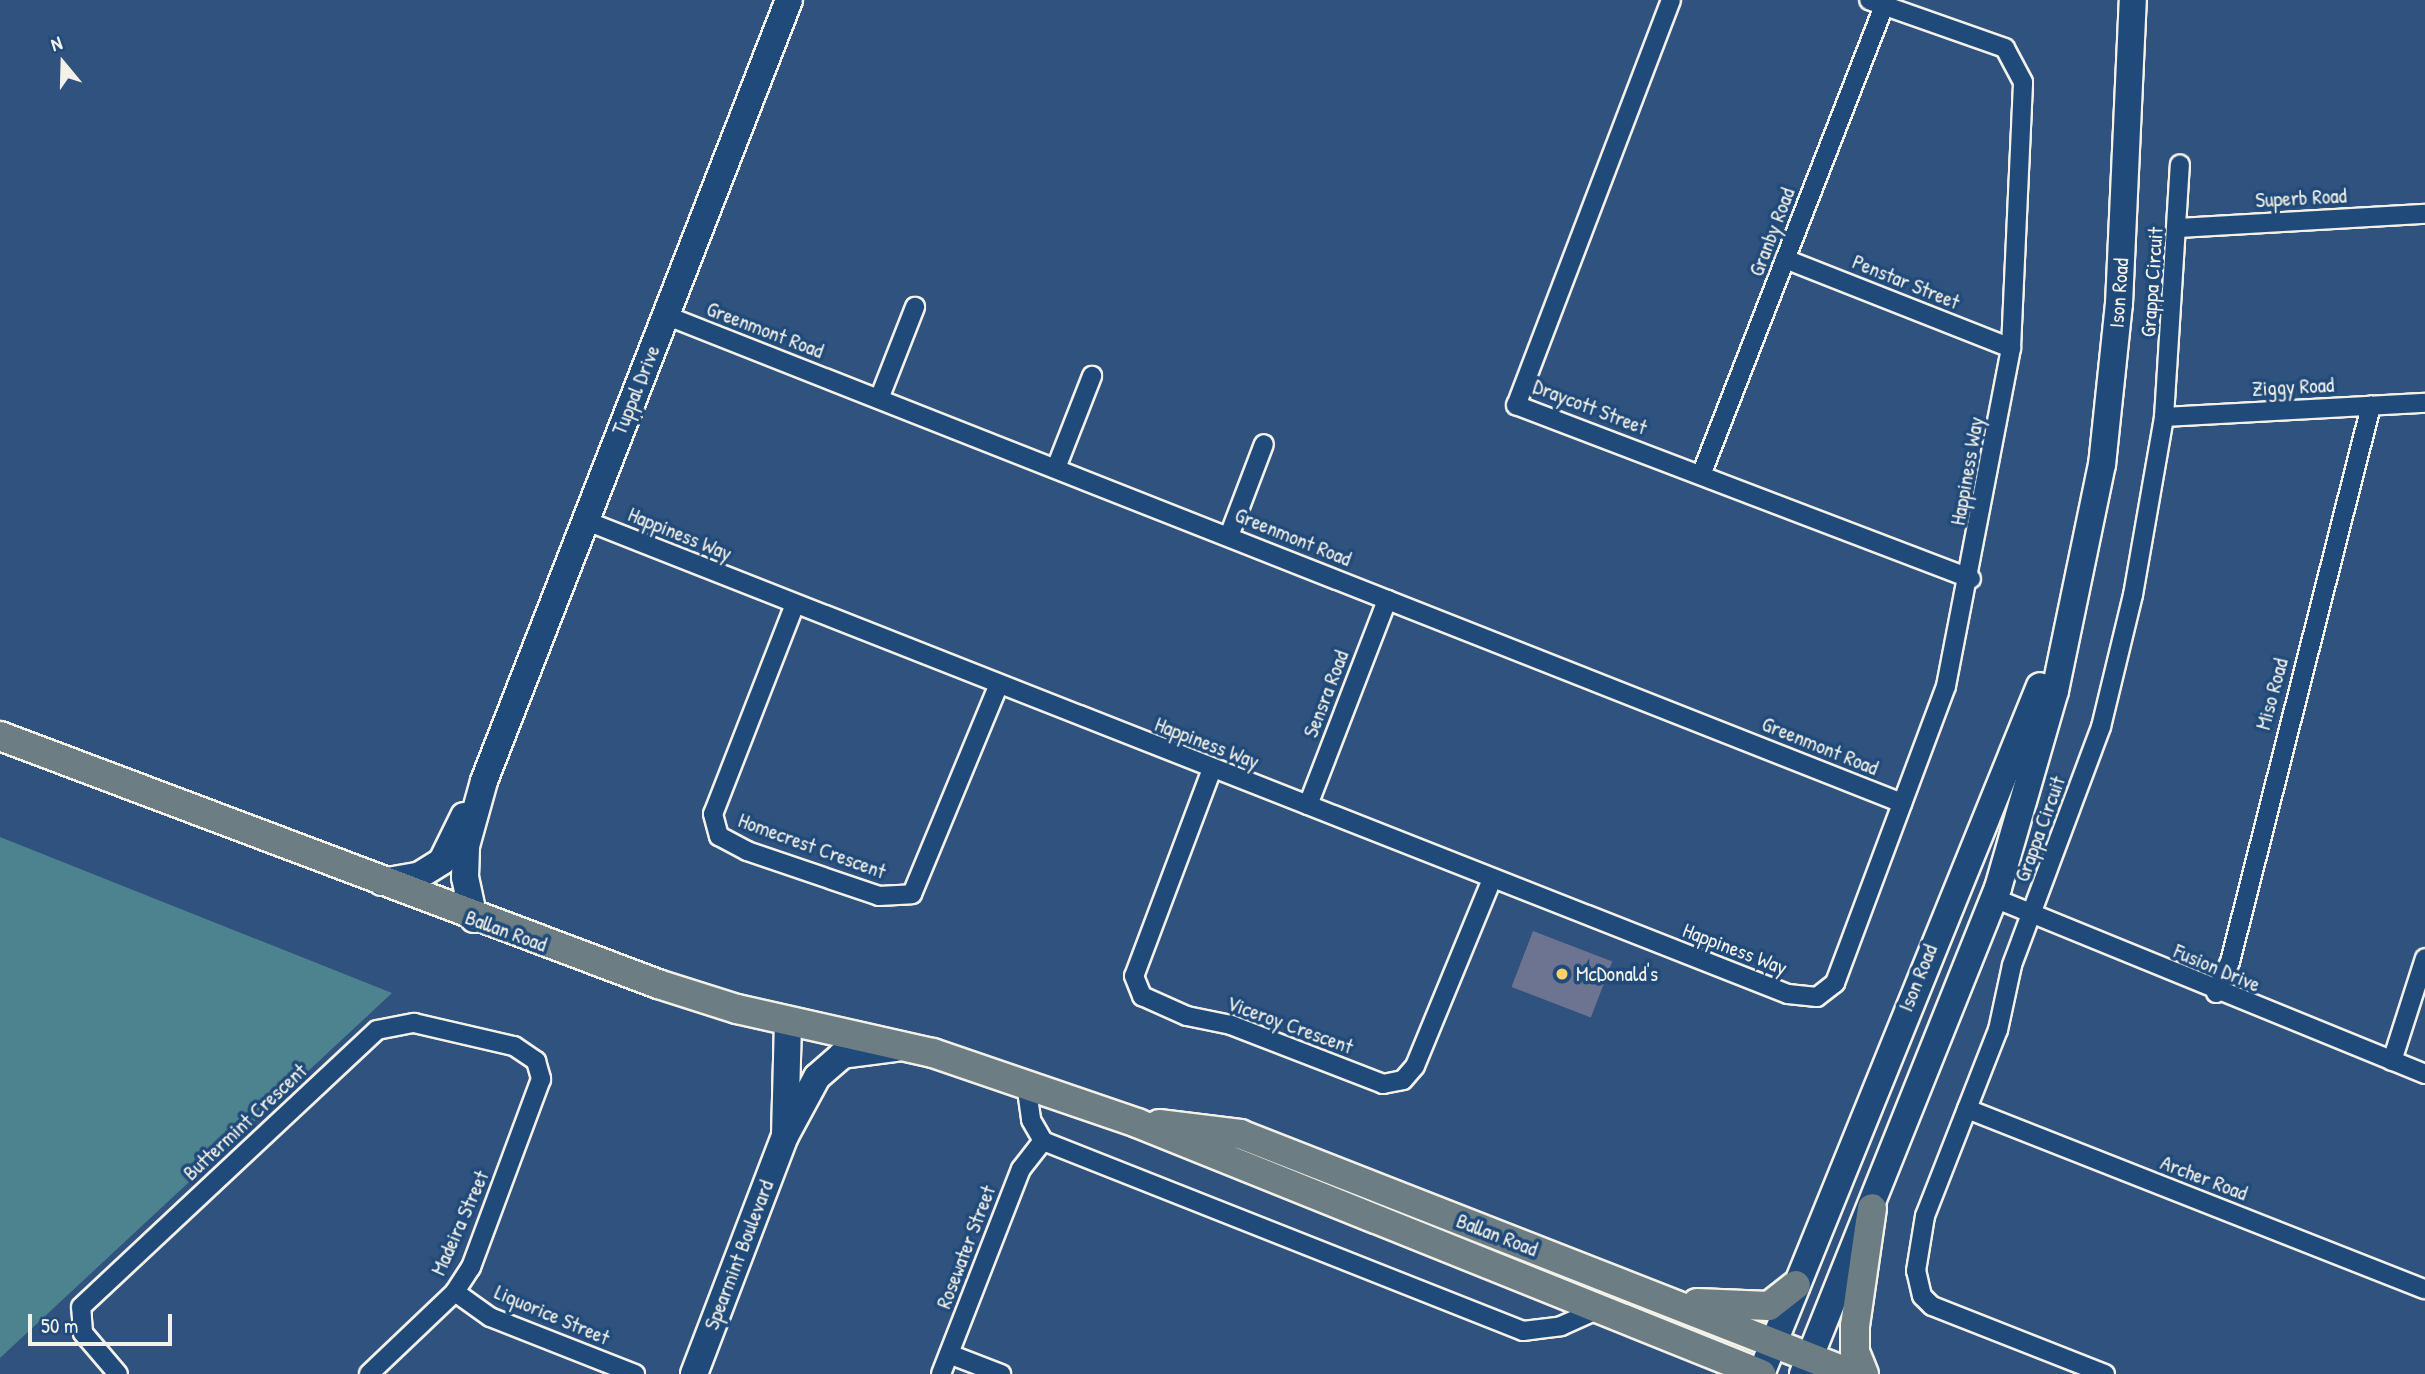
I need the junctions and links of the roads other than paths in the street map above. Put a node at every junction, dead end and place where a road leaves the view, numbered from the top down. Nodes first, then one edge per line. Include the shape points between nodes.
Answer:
1 (789, 0) edge
2 (1671, 0) edge
3 (2133, 0) edge
4 (1877, 3) edge
5 (2180, 165) dead end
6 (2425, 214) edge
7 (2179, 228) junction
8 (1785, 259) junction
9 (915, 307) dead end
10 (665, 315) junction
11 (2011, 348) junction
12 (1092, 376) dead end
13 (879, 399) junction
14 (2425, 402) edge
15 (2371, 406) junction
16 (2164, 417) junction
17 (1264, 443) dead end
18 (1056, 468) junction
19 (1701, 475) junction
20 (584, 520) junction
21 (1229, 536) junction
22 (1970, 579) junction
23 (2078, 583) junction
24 (1387, 600) junction
25 (795, 604) junction
26 (998, 687) junction
27 (0, 736) edge
28 (1212, 769) junction
29 (484, 781) junction
30 (1902, 803) junction
31 (1308, 805) junction
32 (1492, 879) junction
33 (382, 882) junction
34 (1994, 898) junction
35 (1947, 906) junction
36 (2032, 914) junction
37 (474, 919) junction
38 (2425, 958) edge
39 (2216, 993) junction
40 (788, 1021) junction
41 (909, 1047) junction
42 (2392, 1061) junction
43 (536, 1062) joint
44 (2425, 1074) edge
45 (1026, 1083) junction
46 (1967, 1109) junction
47 (1137, 1122) junction
48 (785, 1136) junction
49 (1043, 1141) junction
50 (1872, 1208) junction
51 (1796, 1285) junction
52 (2425, 1289) edge
53 (455, 1292) junction
54 (1656, 1297) junction
55 (1599, 1310) junction
56 (1773, 1342) junction
57 (949, 1354) junction
58 (1706, 1363) edge
59 (1807, 1366) edge
60 (118, 1374) edge
61 (369, 1374) edge
62 (635, 1374) edge
63 (694, 1374) edge
64 (940, 1374) edge
65 (1001, 1374) edge
66 (1761, 1374) edge
67 (1852, 1374) edge
68 (1864, 1374) edge
69 (2105, 1374) edge

1 - 10 main road, Tuppal Drive
2 - 19 street, Draycott Street via 1516,405
3 - 23 main road, Ison Road via 2119,304 2102,465
4 - 8 street, Granby Road
4 - 11 street, Happiness Way via 2005,48 2023,82
5 - 7 street, Grappa Circuit
6 - 7 street, Superb Road
7 - 16 street, Grappa Circuit
8 - 11 street, Penstar Street
8 - 19 street, Granby Road
9 - 13 street
10 - 13 street, Greenmont Road
10 - 20 main road, Tuppal Drive
11 - 22 street, Happiness Way
12 - 18 street
13 - 18 street, Greenmont Road
14 - 15 street, Ziggy Road
15 - 16 street, Ziggy Road
15 - 39 street, Miso Road via 2230,962
16 - 36 street, Grappa Circuit via 2133,595 2101,727
17 - 21 street
18 - 21 street, Greenmont Road
19 - 22 street, Draycott Street
20 - 25 street, Happiness Way
20 - 29 main road, Tuppal Drive
21 - 24 street, Greenmont Road
22 - 30 street, Happiness Way via 1946,686
23 - 34 main road, Ison Road via 2055,691
23 - 35 main road, Ison Road via 2017,750
24 - 30 street, Greenmont Road
24 - 31 street, Sensra Road
25 - 26 street, Happiness Way
25 - 26 street, Homecrest Crescent via 713,814 719,836 747,851 879,896 912,894
26 - 28 street, Happiness Way
27 - 33 main road, Ballan Road
28 - 31 street, Happiness Way
28 - 32 street, Viceroy Crescent via 1135,976 1142,996 1186,1016 1230,1025 1382,1084 1403,1080 1415,1066
29 - 33 main road, Tuppal Drive via 442,861 420,875
29 - 37 main road, Tuppal Drive via 466,846 465,877
30 - 32 street, Happiness Way via 1835,984 1817,997 1788,994
31 - 32 street, Happiness Way
33 - 37 main road, Ballan Road
34 - 35 main road via 1967,894
34 - 36 street, Fusion Drive
34 - 50 main road, Ison Road
35 - 51 main road, Ison Road
36 - 39 street, Fusion Drive
36 - 46 street, Grappa Circuit
37 - 40 main road, Ballan Road via 658,984
38 - 42 street
39 - 42 street, Fusion Drive
40 - 41 main road, Ballan Road
40 - 48 main road, Spearmint Boulevard
41 - 45 main road, Ballan Road
41 - 48 main road, Spearmint Boulevard via 830,1062
42 - 44 street, Fusion Drive
43 - 53 street, Madeira Street via 541,1079 491,1219
43 - 60 street, Buttermint Crescent via 514,1046 414,1023 377,1030 81,1307 83,1334
45 - 47 main road, Ballan Road
45 - 49 street via 1031,1120
46 - 52 street, Archer Road
46 - 69 street, Grappa Circuit via 1925,1216 1916,1271 1922,1296 1932,1306
47 - 54 main road, Ballan Road via 1240,1134
47 - 55 main road, Ballan Road
48 - 63 main road, Spearmint Boulevard
49 - 55 street via 1523,1331 1561,1326
49 - 57 street, Rosewater Street via 1021,1168
50 - 59 main road, Ison Road
50 - 68 main road via 1855,1326 1854,1352
51 - 54 main road via 1779,1303 1757,1307
51 - 56 main road, Ison Road
53 - 61 street, Madeira Street
53 - 62 street, Liquorice Street via 490,1317
54 - 56 main road, Ballan Road
55 - 58 main road, Ballan Road
56 - 59 main road, Ballan Road
56 - 66 main road, Ison Road
57 - 64 street, Rosewater Street
57 - 65 street
58 - 66 main road, Ballan Road
59 - 67 main road, Ballan Road

